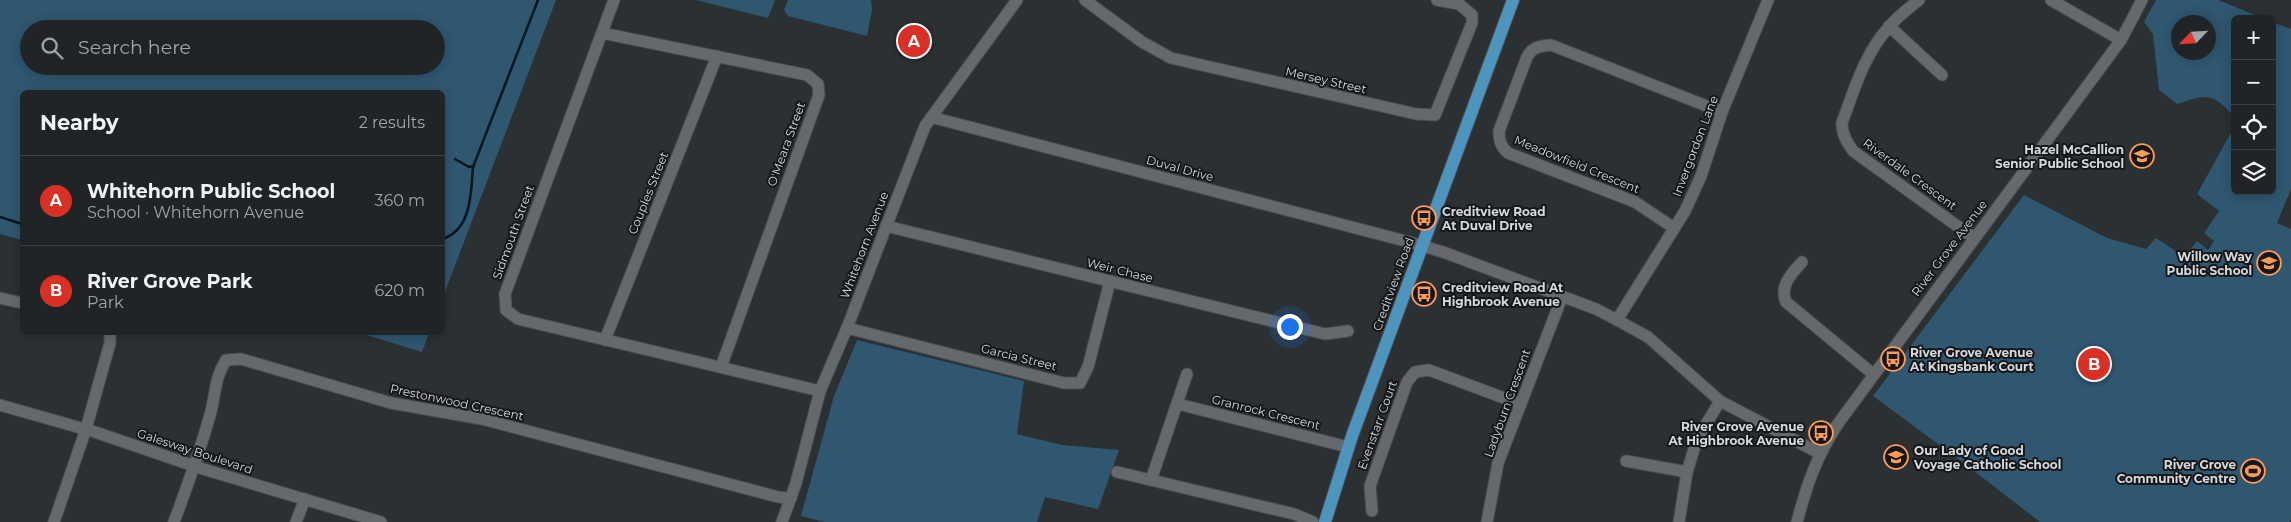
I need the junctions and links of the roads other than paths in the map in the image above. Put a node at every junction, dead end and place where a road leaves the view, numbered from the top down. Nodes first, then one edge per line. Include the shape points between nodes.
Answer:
1 (614, 0) edge
2 (1017, 0) edge
3 (1085, 0) edge
4 (1437, 0) edge
5 (1513, 0) edge
6 (1753, 0) edge
7 (1919, 0) edge
8 (2051, 0) edge
9 (2142, 0) edge
10 (1766, 2) edge
11 (1889, 26) junction
12 (602, 33) junction
13 (2121, 40) junction
14 (717, 56) junction
15 (1942, 75) dead end
16 (1722, 112) junction
17 (931, 117) junction
18 (886, 226) junction
19 (1674, 228) junction
20 (1974, 238) junction
21 (1422, 246) junction
22 (1802, 262) dead end
23 (1110, 281) junction
24 (1562, 297) junction
25 (0, 298) edge
26 (20, 303) edge
27 (1617, 320) junction
28 (847, 328) junction
29 (1348, 331) dead end
30 (110, 335) edge
31 (605, 340) junction
32 (721, 367) junction
33 (1188, 374) dead end
34 (1873, 374) junction
35 (820, 391) junction
36 (1720, 401) junction
37 (1178, 404) junction
38 (1520, 404) junction
39 (0, 406) edge
40 (86, 429) junction
41 (1348, 447) junction
42 (1819, 453) junction
43 (1626, 461) dead end
44 (194, 466) junction
45 (1117, 472) dead end
46 (1687, 472) junction
47 (1151, 480) junction
48 (791, 498) junction
49 (304, 499) junction
50 (1372, 511) dead end
51 (54, 522) edge
52 (174, 522) edge
53 (296, 522) edge
54 (381, 522) edge
55 (782, 522) edge
56 (1313, 522) edge
57 (1325, 522) edge
58 (1487, 522) edge
59 (1679, 522) edge
60 (1797, 522) edge

1 - 12 street, Sidmouth Street
2 - 17 street, Whitehorn Avenue
3 - 4 street, Mersey Street via 1142,42 1171,58 1416,114 1435,115 1472,23 1472,15 1459,4
5 - 21 main road, Creditview Road
6 - 10 street
7 - 11 street, Riverdale Crescent
8 - 13 street
9 - 13 street, River Grove Avenue
10 - 16 street, Invergordon Lane
11 - 15 street
11 - 20 street, Riverdale Crescent via 1858,77 1842,123 1845,139 1853,151
12 - 14 street, O'Meara Street
12 - 31 street, Sidmouth Street via 505,294 506,310 518,319
13 - 20 street, River Grove Avenue
14 - 31 street, Couples Street
14 - 32 street, O'Meara Street via 807,75 818,84 819,95
16 - 19 street, Invergordon Lane via 1701,176
16 - 19 street, Meadowfield Crescent via 1552,46 1535,48 1527,57 1499,131 1508,154 1635,202
17 - 18 street, Whitehorn Avenue
17 - 21 street, Duval Drive
18 - 23 street, Weir Chase
18 - 28 street, Whitehorn Avenue
19 - 27 street, Invergordon Lane
20 - 34 street, River Grove Avenue
21 - 24 street, Duval Drive
21 - 41 main road, Creditview Road
22 - 34 street via 1783,290 1786,302
23 - 28 street, Garcia Street via 1088,367 1080,384 1064,383
23 - 29 street, Weir Chase via 1324,334
24 - 27 street, Duval Drive
24 - 38 street, Ladyburn Crescent
25 - 26 street
27 - 36 street, Duval Drive via 1648,337
28 - 35 street, Whitehorn Avenue
30 - 40 street
31 - 32 street, Sidmouth Street
32 - 35 street, Sidmouth Street
33 - 37 street
34 - 42 street, River Grove Avenue
35 - 48 street, Whitehorn Avenue
36 - 42 street, Duval Drive
36 - 46 street via 1697,439
37 - 41 street, Granrock Crescent
37 - 47 street
38 - 50 street, Evenstarr Court via 1428,370 1415,372 1407,382 1370,486
38 - 58 street, Ladyburn Crescent via 1498,463
39 - 40 street, Galesway Boulevard
40 - 44 street, Galesway Boulevard
40 - 51 street
41 - 57 main road, Creditview Road
42 - 60 street, River Grove Avenue
43 - 46 street
44 - 48 street, Prestonwood Crescent via 213,406 218,374 226,360 241,359 391,403 482,419
44 - 49 street, Galesway Boulevard
44 - 52 street
45 - 47 street
46 - 59 street
47 - 56 street via 1294,514
48 - 55 street, Whitehorn Avenue
49 - 53 street
49 - 54 street, Galesway Boulevard

